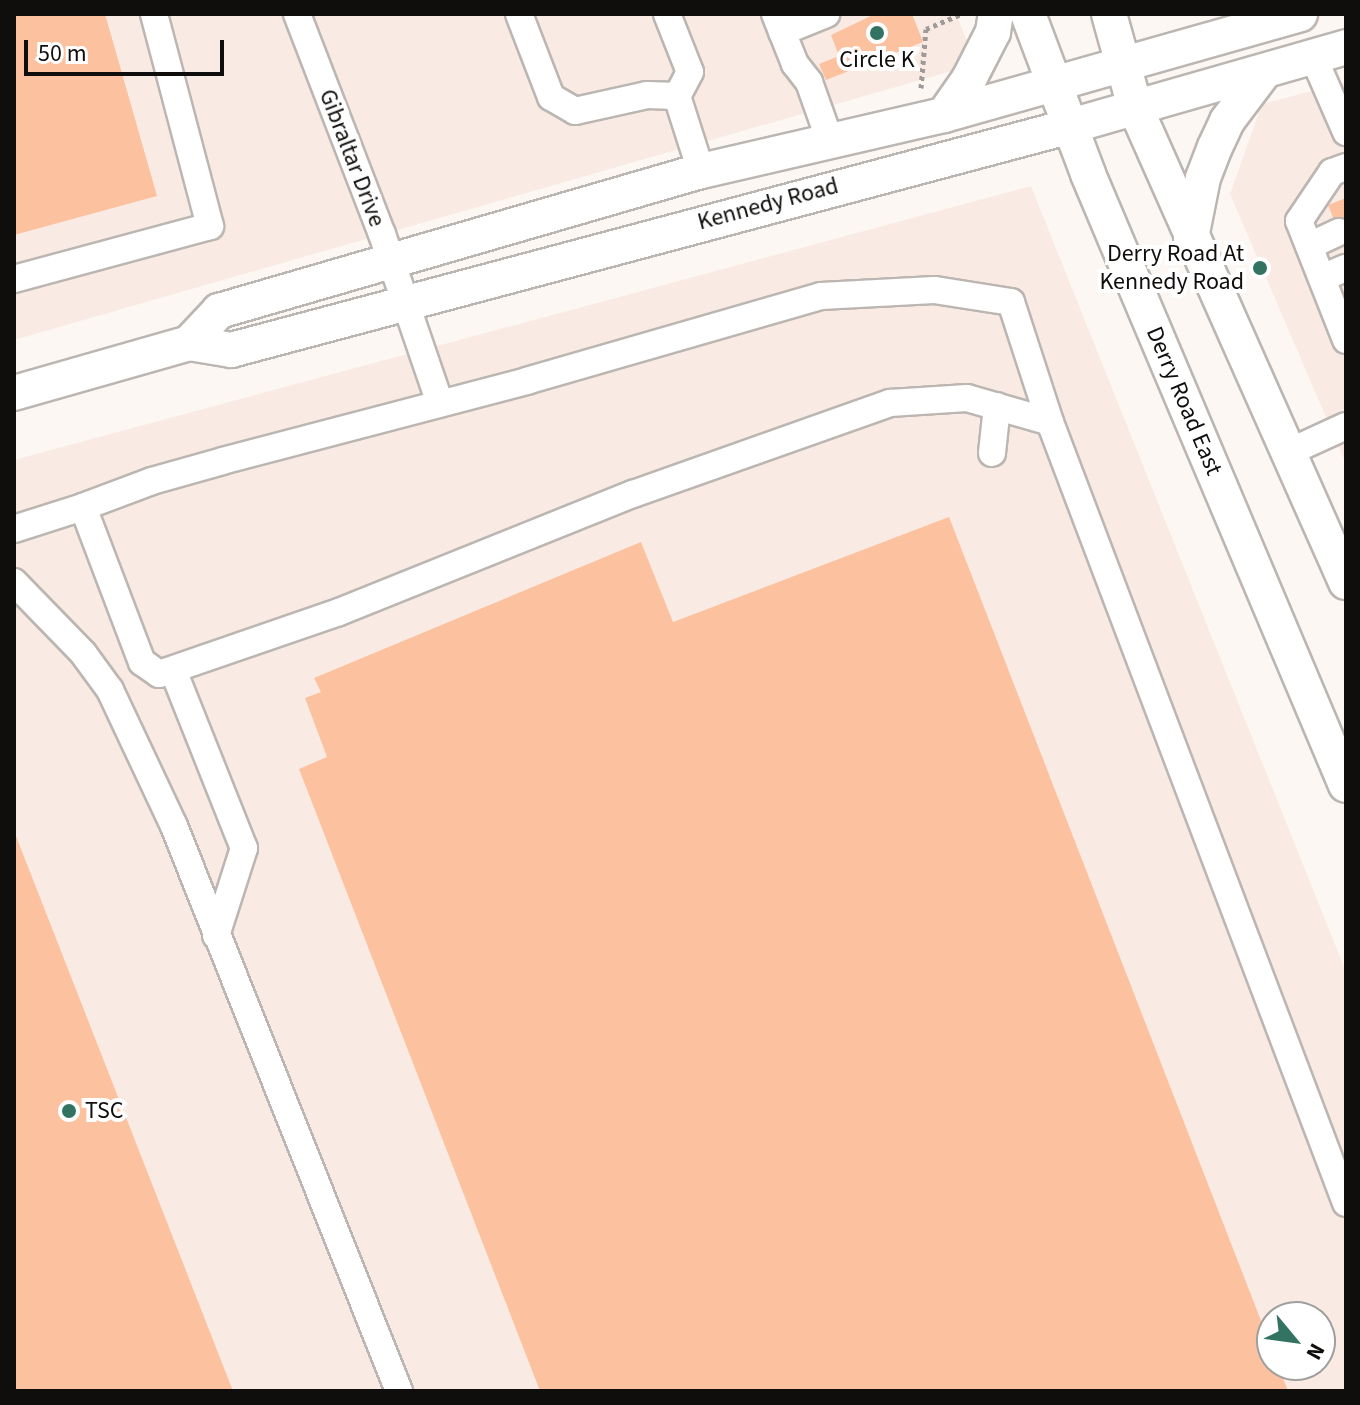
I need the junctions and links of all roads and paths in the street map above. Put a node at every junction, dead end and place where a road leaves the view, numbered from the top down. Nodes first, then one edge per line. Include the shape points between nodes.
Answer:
1 (154, 14) edge
2 (297, 14) edge
3 (519, 14) edge
4 (667, 14) edge
5 (826, 14) edge
6 (961, 14) edge
7 (996, 14) edge
8 (1028, 14) edge
9 (1109, 14) edge
10 (1300, 14) edge
11 (778, 23) edge
12 (1346, 47) edge
13 (1313, 56) junction
14 (1125, 65) junction
15 (1264, 72) junction
16 (1055, 84) junction
17 (921, 88) dead end
18 (677, 96) junction
19 (1135, 107) junction
20 (944, 115) junction
21 (1071, 126) junction
22 (1346, 132) edge
23 (830, 141) junction
24 (1346, 167) edge
25 (701, 171) junction
26 (1339, 232) dead end
27 (1191, 238) junction
28 (1309, 246) junction
29 (392, 262) junction
30 (1334, 273) edge
31 (14, 279) edge
32 (406, 302) junction
33 (1340, 309) edge
34 (1346, 340) edge
35 (189, 343) junction
36 (14, 393) edge
37 (440, 403) junction
38 (997, 406) junction
39 (1050, 422) junction
40 (1346, 426) edge
41 (992, 453) dead end
42 (1287, 453) junction
43 (83, 507) junction
44 (14, 529) edge
45 (14, 582) edge
46 (1346, 582) edge
47 (173, 670) junction
48 (1346, 785) edge
49 (216, 936) junction
50 (1346, 1203) edge
51 (399, 1391) edge

1 - 31 street via 210,226
2 - 29 street, Gibraltar Drive
3 - 18 street via 551,97 575,111 647,95
4 - 18 street via 690,72
5 - 11 street
6 - 17 path via 926,29
7 - 20 main road via 993,32 969,79
8 - 16 main road, Derry Road East
9 - 14 main road
10 - 14 main road, Kennedy Road
11 - 23 street via 795,64 809,82
12 - 13 main road, Kennedy Road
13 - 15 main road, Kennedy Road
13 - 22 street
14 - 16 main road, Kennedy Road
14 - 19 main road
15 - 19 main road, Kennedy Road
15 - 27 main road via 1215,147
16 - 20 main road, Kennedy Road
16 - 21 main road, Derry Road East
18 - 25 street
19 - 21 main road, Kennedy Road
19 - 27 main road
20 - 23 main road, Kennedy Road
21 - 32 main road, Kennedy Road
21 - 48 main road, Derry Road East
23 - 25 main road, Kennedy Road
24 - 28 street via 1332,172 1299,221
25 - 29 main road, Kennedy Road
26 - 28 street
27 - 42 main road
28 - 30 street
29 - 32 street, Gibraltar Drive
29 - 35 main road, Kennedy Road via 219,311
30 - 33 street
32 - 35 main road, Kennedy Road via 231,350
32 - 37 street, Gibraltar Drive
33 - 34 street
35 - 36 main road, Kennedy Road
37 - 39 street via 821,296 934,290 1011,302
37 - 43 street via 166,477
38 - 39 street
38 - 41 street
38 - 47 street via 967,398 890,403 833,421 633,494 339,612
39 - 50 street
40 - 42 street
42 - 46 main road
43 - 44 street
43 - 47 street via 142,662 159,674
45 - 49 street via 83,653 110,690 174,826
47 - 49 street via 244,848
49 - 51 street

